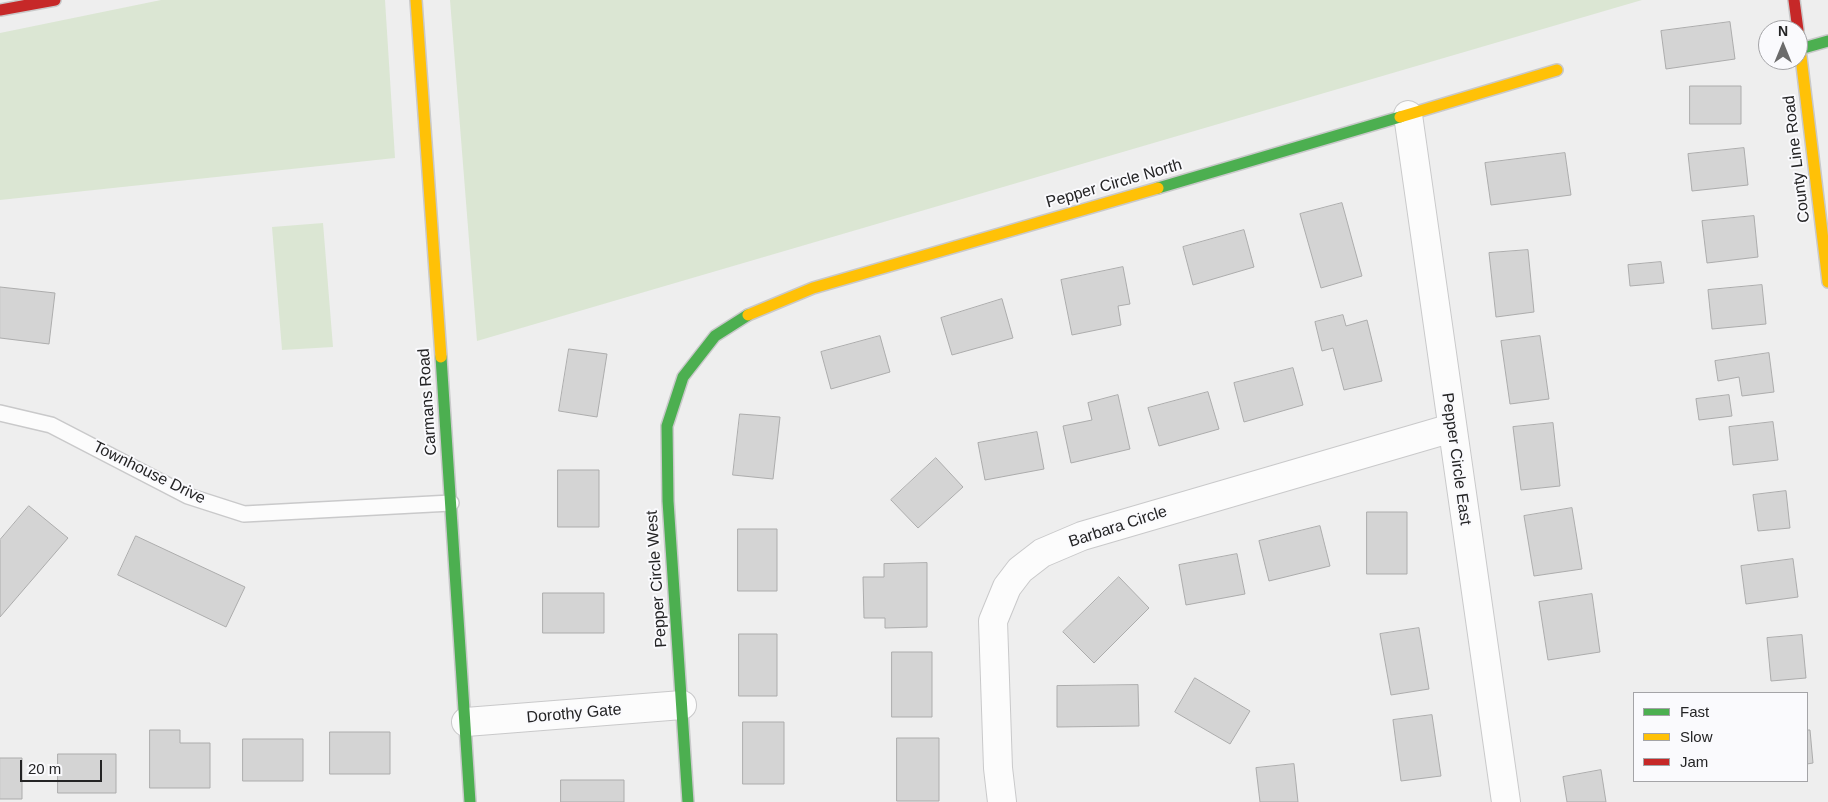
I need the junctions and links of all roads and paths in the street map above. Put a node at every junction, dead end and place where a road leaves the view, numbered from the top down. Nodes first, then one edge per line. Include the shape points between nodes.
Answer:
1 (54, 0) edge
2 (1794, 0) edge
3 (417, 2) edge
4 (0, 10) edge
5 (1797, 20) edge
6 (1828, 42) edge
7 (1808, 47) edge
8 (1557, 70) dead end
9 (1803, 70) edge
10 (1408, 115) junction
11 (1828, 282) edge
12 (696, 360) joint
13 (0, 413) edge
14 (1452, 428) junction
15 (451, 503) junction
16 (682, 705) junction
17 (466, 722) junction
18 (470, 802) edge
19 (688, 802) edge
20 (1002, 802) edge
21 (1506, 802) edge

1 - 4 main road
2 - 5 main road, County Line Road
3 - 15 main road, Carmans Road
6 - 7 main road
8 - 10 main road, Pepper Circle North
9 - 11 main road, County Line Road
10 - 12 main road, Pepper Circle North via 813,288 747,315 715,336
10 - 14 street, Pepper Circle East
12 - 16 main road, Pepper Circle West via 683,376 667,426 668,500
13 - 15 lane, Townhouse Drive via 51,425 188,496 244,514
14 - 20 street, Barbara Circle via 1082,536 1042,553 1020,570 1007,587 993,621
14 - 21 street, Pepper Circle East
15 - 17 main road, Carmans Road
16 - 17 street, Dorothy Gate
16 - 19 main road, Pepper Circle West
17 - 18 main road, Carmans Road

